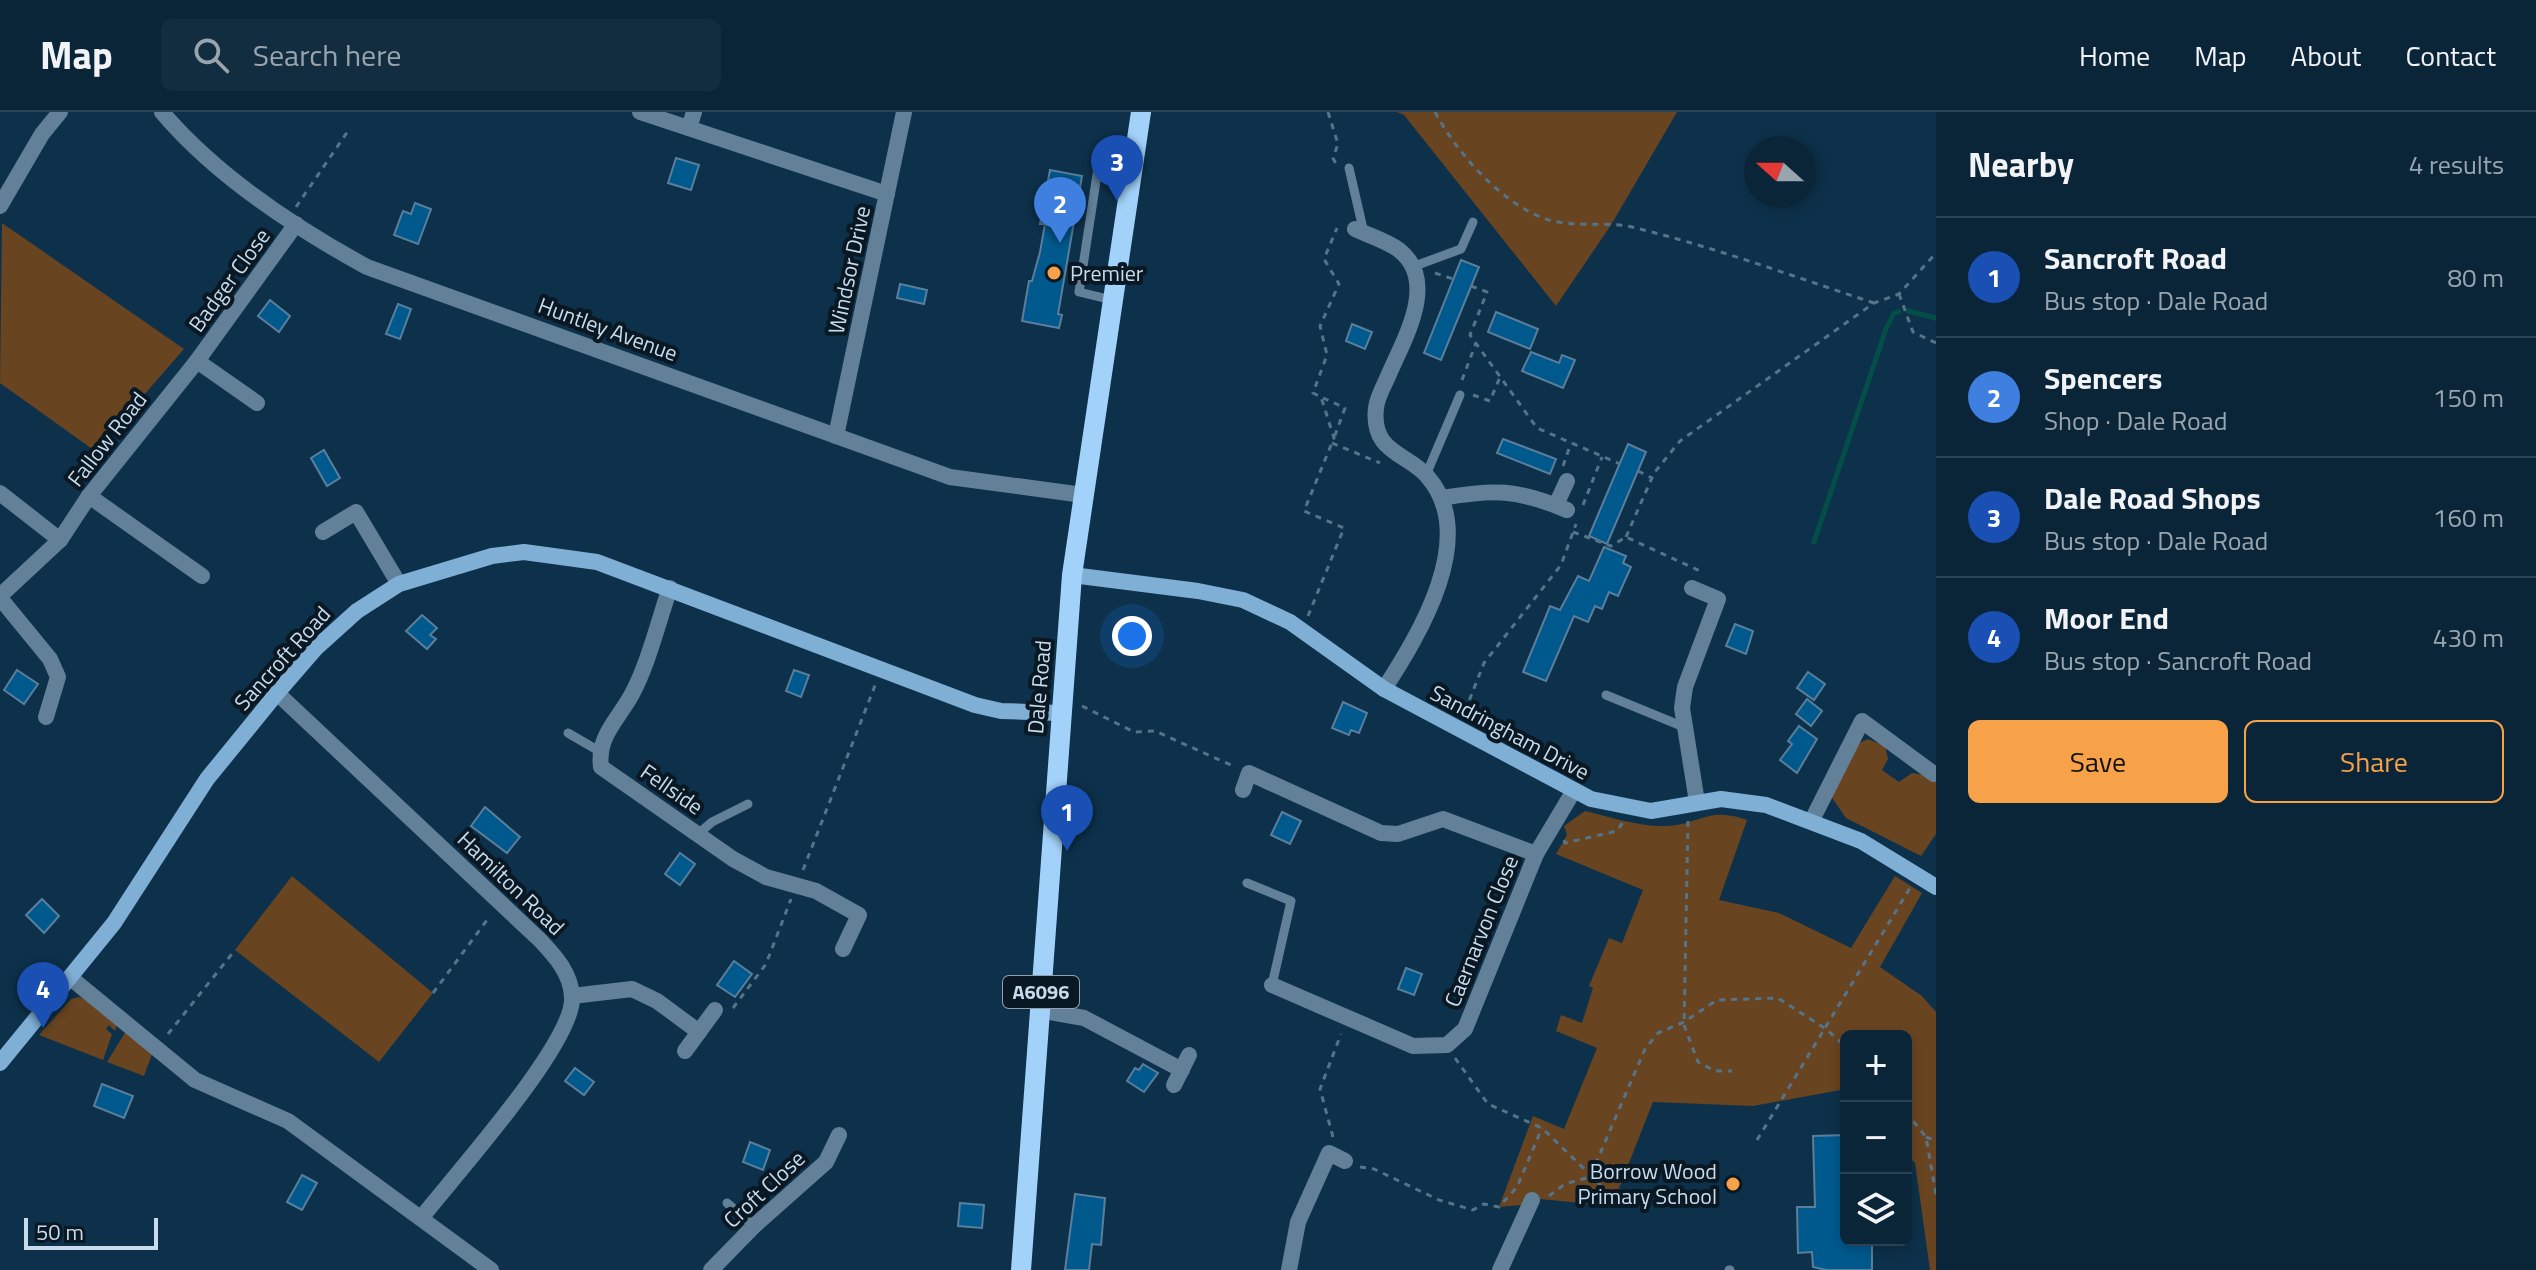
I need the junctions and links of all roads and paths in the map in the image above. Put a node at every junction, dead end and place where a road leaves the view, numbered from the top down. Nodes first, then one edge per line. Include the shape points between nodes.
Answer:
1 (60, 112) edge
2 (162, 112) edge
3 (640, 112) edge
4 (904, 112) edge
5 (1141, 112) edge
6 (1434, 113) edge
7 (692, 120) edge
8 (348, 131) dead end
9 (1349, 168) dead end
10 (1132, 173) junction
11 (887, 194) junction
12 (0, 206) edge
13 (1342, 216) dead end
14 (1473, 222) dead end
15 (296, 224) junction
16 (1360, 231) joint
17 (1936, 253) edge
18 (1412, 267) junction
19 (1471, 286) dead end
20 (1899, 294) junction
21 (1112, 300) junction
22 (1874, 303) junction
23 (1476, 343) junction
24 (1936, 343) edge
25 (197, 361) junction
26 (1500, 377) junction
27 (1459, 392) junction
28 (1321, 397) junction
29 (257, 403) dead end
30 (836, 436) junction
31 (1333, 440) junction
32 (1572, 443) junction
33 (1602, 457) junction
34 (1620, 464) dead end
35 (1411, 465) junction
36 (1638, 471) dead end
37 (1426, 475) junction
38 (1652, 478) junction
39 (1567, 481) joint
40 (0, 493) edge
41 (1083, 495) junction
42 (89, 496) junction
43 (1442, 498) junction
44 (323, 532) dead end
45 (1573, 532) junction
46 (1626, 537) junction
47 (60, 540) junction
48 (1072, 575) junction
49 (202, 576) dead end
50 (1710, 576) dead end
51 (399, 584) junction
52 (670, 588) junction
53 (1692, 588) dead end
54 (0, 597) edge
55 (1302, 630) junction
56 (881, 673) junction
57 (1384, 689) junction
58 (277, 693) junction
59 (1606, 695) dead end
60 (1061, 704) junction
61 (46, 717) dead end
62 (1684, 727) junction
63 (1458, 730) junction
64 (568, 733) dead end
65 (599, 751) junction
66 (1934, 774) dead end
67 (1246, 782) joint
68 (1573, 792) junction
69 (748, 804) dead end
70 (1692, 804) junction
71 (1631, 809) junction
72 (1812, 820) junction
73 (1553, 824) junction
74 (698, 834) junction
75 (1536, 854) junction
76 (1918, 874) junction
77 (1247, 883) dead end
78 (797, 886) junction
79 (1936, 887) edge
80 (499, 903) junction
81 (843, 949) dead end
82 (235, 950) dead end
83 (72, 979) junction
84 (1272, 985) joint
85 (433, 993) dead end
86 (572, 996) junction
87 (715, 1010) joint
88 (1039, 1010) junction
89 (1348, 1016) junction
90 (1684, 1022) junction
91 (1826, 1029) junction
92 (699, 1032) junction
93 (1840, 1042) edge
94 (1447, 1045) junction
95 (156, 1050) junction
96 (685, 1051) dead end
97 (0, 1063) edge
98 (1181, 1070) dead end
99 (1732, 1071) dead end
100 (1912, 1120) edge
101 (1542, 1128) junction
102 (839, 1135) dead end
103 (1926, 1137) junction
104 (1757, 1140) dead end
105 (1936, 1141) edge
106 (1329, 1153) junction
107 (1345, 1161) joint
108 (1590, 1177) junction
109 (1610, 1194) dead end
110 (1936, 1195) edge
111 (1532, 1200) joint
112 (727, 1203) dead end
113 (422, 1217) junction
114 (754, 1226) junction
115 (491, 1270) edge
116 (711, 1270) edge
117 (1021, 1270) edge
118 (1289, 1270) edge
119 (1500, 1270) edge

1 - 12 street
2 - 15 street, Huntley Avenue via 212,162
3 - 7 street
4 - 11 street, Windsor Drive
5 - 10 main road, Dale Road / A6096
6 - 22 path via 1481,170 1534,214 1559,224 1633,227
7 - 11 street
8 - 15 path via 296,208
9 - 16 lane
10 - 21 main road, Dale Road / A6096
10 - 21 lane via 1098,168 1079,292
11 - 30 street, Windsor Drive
13 - 28 path via 1324,259 1339,284 1320,326 1327,355 1313,393
14 - 18 lane via 1461,249
15 - 25 street, Badger Close
15 - 30 street, Huntley Avenue via 367,267
16 - 18 street via 1399,250
17 - 20 path
18 - 35 street via 1419,297 1376,407 1379,430 1391,453
19 - 23 path via 1487,292 1470,335
20 - 22 path
20 - 24 path via 1913,332
21 - 41 main road, Dale Road / A6096
22 - 38 path via 1680,441
23 - 26 path
23 - 27 path
25 - 29 street
25 - 42 street, Fallow Road
26 - 27 path via 1490,401
26 - 32 path via 1537,428
27 - 37 lane
28 - 31 path
28 - 31 path via 1345,408
30 - 41 street, Huntley Avenue via 950,477
31 - 35 path via 1396,469
31 - 55 path via 1304,511 1344,528
32 - 33 path
32 - 39 path via 1563,465
33 - 34 path
33 - 45 path
35 - 37 street
36 - 38 path
37 - 43 street
38 - 46 path
39 - 43 street via 1562,508 1510,490
40 - 47 street
41 - 48 main road, Dale Road / A6096
42 - 47 street, Fallow Road
42 - 49 street
43 - 57 street via 1447,515 1443,574 1416,639
44 - 51 street via 356,512
45 - 46 path via 1611,546
45 - 63 path via 1553,578 1484,663
46 - 50 path
47 - 54 street, Fallow Road
48 - 55 street, Sandringham Drive via 1243,600
48 - 60 main road, Dale Road / A6096
51 - 52 street, Sancroft Road via 492,556 524,552 597,562
51 - 58 street, Sancroft Road via 357,611
52 - 56 street, Sancroft Road
52 - 65 street via 632,693
53 - 62 street via 1718,599 1685,687
54 - 61 street via 50,659 58,677
55 - 57 street, Sandringham Drive
56 - 60 street, Sancroft Road via 1001,711
56 - 78 path
57 - 63 street, Sandringham Drive
58 - 80 street, Hamilton Road
58 - 83 street, Sancroft Road via 207,779
59 - 62 lane
60 - 67 path via 1134,732 1155,731
60 - 88 main road, Dale Road / A6096
62 - 70 street
63 - 68 street, Sandringham Drive
64 - 65 lane
65 - 74 street, Fellside via 601,767
66 - 72 street via 1862,721
67 - 75 street via 1388,835 1443,819
68 - 71 street, Sandringham Drive
68 - 73 street, Caernarvon Close
69 - 74 lane
70 - 71 street, Sandringham Drive
70 - 72 street, Sandringham Drive via 1737,799
70 - 90 path
71 - 73 path via 1617,831 1565,843
72 - 76 street, Sandringham Drive
73 - 75 street, Caernarvon Close
74 - 78 street, Fellside via 766,877
75 - 94 street, Caernarvon Close via 1465,1029
76 - 79 street, Sandringham Drive
76 - 91 path
77 - 84 lane via 1291,901
78 - 81 street, Fellside via 859,915
78 - 87 path via 766,964 730,1011
80 - 85 path
80 - 86 street, Hamilton Road via 558,960
82 - 95 path
83 - 95 street
83 - 97 street, Sancroft Road
84 - 89 street
86 - 92 street via 632,989
86 - 113 street via 569,1020 546,1059
87 - 92 street
88 - 98 street via 1084,1018
88 - 117 main road, Dale Road / A6096
89 - 94 street via 1413,1046
89 - 106 path via 1320,1089 1333,1136
90 - 91 path via 1717,1000 1778,998
90 - 99 path via 1698,1062 1715,1071
90 - 108 path via 1658,1033 1645,1049
91 - 93 path
91 - 104 path
92 - 96 street
94 - 101 path via 1488,1104
95 - 113 street via 195,1080 288,1121
100 - 103 path
101 - 107 path via 1517,1187 1499,1207 1484,1204 1473,1210
101 - 108 path
102 - 114 street, Croft Close via 826,1162
103 - 105 path
103 - 110 path
106 - 107 street
106 - 118 street via 1298,1222
108 - 109 path
108 - 111 path via 1558,1187 1543,1204
111 - 119 street
112 - 114 lane
113 - 115 street
114 - 116 street, Croft Close

